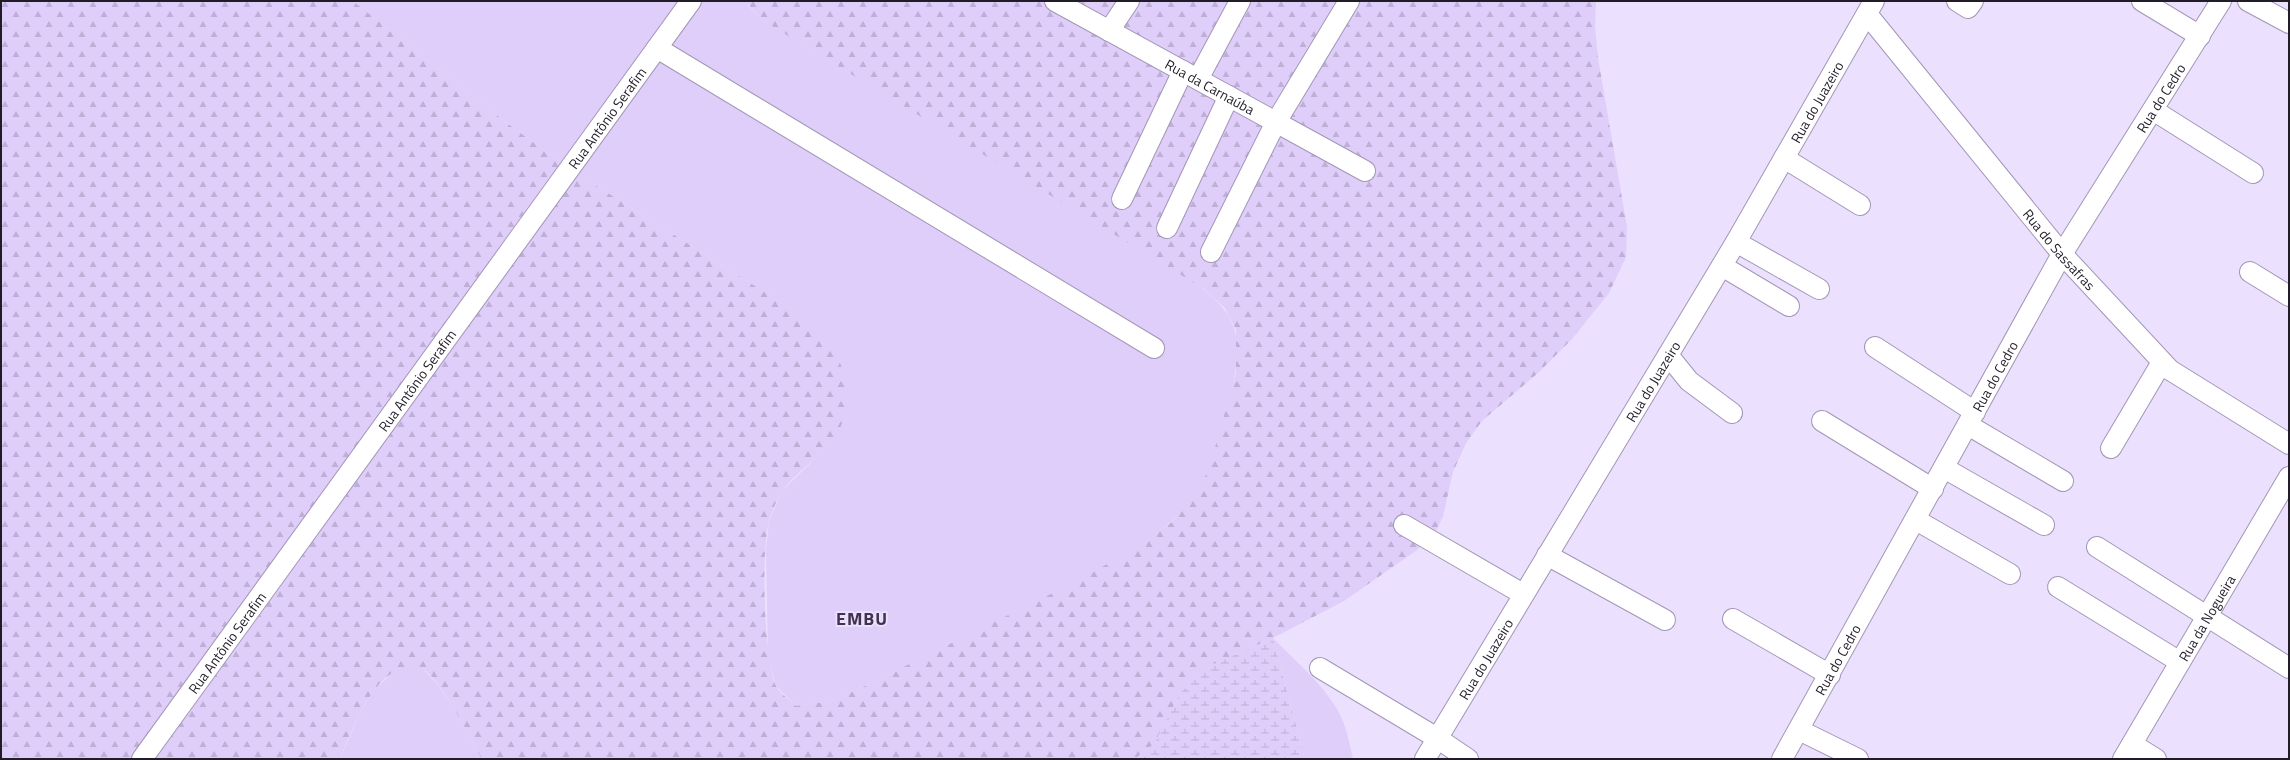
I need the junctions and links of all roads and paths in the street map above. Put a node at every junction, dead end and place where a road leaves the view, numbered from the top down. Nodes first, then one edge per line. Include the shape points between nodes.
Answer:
1 (691, 1) edge
2 (1055, 1) edge
3 (1129, 1) edge
4 (1240, 1) edge
5 (1349, 1) edge
6 (1957, 1) edge
7 (1973, 1) edge
8 (2142, 1) edge
9 (2221, 1) edge
10 (2248, 1) edge
11 (1871, 7) edge
12 (2289, 23) edge
13 (1109, 31) junction
14 (2200, 36) junction
15 (657, 48) junction
16 (1191, 75) junction
17 (1229, 96) junction
18 (2152, 110) junction
19 (1276, 122) junction
20 (1784, 158) junction
21 (1365, 171) dead end
22 (2253, 173) dead end
23 (1122, 199) dead end
24 (1860, 205) dead end
25 (1167, 228) dead end
26 (1736, 242) junction
27 (1210, 252) dead end
28 (2062, 254) junction
29 (1722, 266) junction
30 (2250, 272) dead end
31 (1818, 290) dead end
32 (2289, 296) edge
33 (1789, 306) dead end
34 (1875, 347) dead end
35 (1154, 348) dead end
36 (1668, 355) junction
37 (2162, 362) junction
38 (1732, 413) dead end
39 (1972, 418) junction
40 (1822, 421) dead end
41 (2289, 444) edge
42 (2111, 448) dead end
43 (1944, 468) junction
44 (2289, 477) edge
45 (2063, 481) dead end
46 (1933, 489) junction
47 (1916, 520) junction
48 (1404, 525) dead end
49 (2044, 525) dead end
50 (2096, 547) dead end
51 (1547, 555) junction
52 (2010, 574) dead end
53 (2058, 587) dead end
54 (1523, 594) junction
55 (2207, 616) junction
56 (1733, 619) dead end
57 (1666, 620) dead end
58 (2180, 662) junction
59 (1320, 668) dead end
60 (2289, 668) edge
61 (1830, 675) junction
62 (1799, 730) junction
63 (1437, 738) junction
64 (2128, 752) edge
65 (142, 759) edge
66 (1425, 759) edge
67 (1468, 759) edge
68 (1782, 759) edge
69 (1858, 759) edge
70 (2156, 759) edge

1 - 15 street, Rua Antônio Serafim
2 - 13 street, Rua da Carnaúba
3 - 13 street
4 - 16 street
5 - 19 street
6 - 7 street via 1968,8
8 - 14 street
9 - 14 street, Rua do Cedro
10 - 12 street
11 - 20 street, Rua do Juazeiro
11 - 28 street, Rua do Sassafras
13 - 16 street, Rua da Carnaúba
14 - 18 street, Rua do Cedro
15 - 35 street
15 - 65 street, Rua Antônio Serafim
16 - 17 street, Rua da Carnaúba
16 - 23 street
17 - 19 street, Rua da Carnaúba
17 - 25 street
18 - 22 street
18 - 28 street, Rua do Cedro
19 - 21 street, Rua da Carnaúba
19 - 27 street
20 - 24 street
20 - 26 street, Rua do Juazeiro
26 - 29 street, Rua do Juazeiro
26 - 31 street
28 - 37 street, Rua do Sassafras
28 - 39 street, Rua do Cedro
29 - 33 street
29 - 36 street, Rua do Juazeiro
30 - 32 street
34 - 39 street
36 - 38 street via 1689,381
36 - 51 street, Rua do Juazeiro
37 - 41 street, Rua do Sassafras via 2170,370
37 - 42 street
39 - 43 street, Rua do Cedro
39 - 45 street
40 - 46 street
43 - 46 street, Rua do Cedro
43 - 49 street
44 - 55 street, Rua da Nogueira
46 - 47 street, Rua do Cedro
47 - 52 street
47 - 61 street, Rua do Cedro
48 - 54 street
50 - 55 street
51 - 54 street, Rua do Juazeiro
51 - 57 street
53 - 58 street
54 - 63 street, Rua do Juazeiro
55 - 58 street, Rua da Nogueira
55 - 60 street
56 - 61 street
58 - 64 street, Rua da Nogueira
59 - 63 street
61 - 62 street, Rua do Cedro
62 - 68 street, Rua do Cedro
62 - 69 street
63 - 66 street, Rua do Juazeiro
63 - 67 street
64 - 70 street

